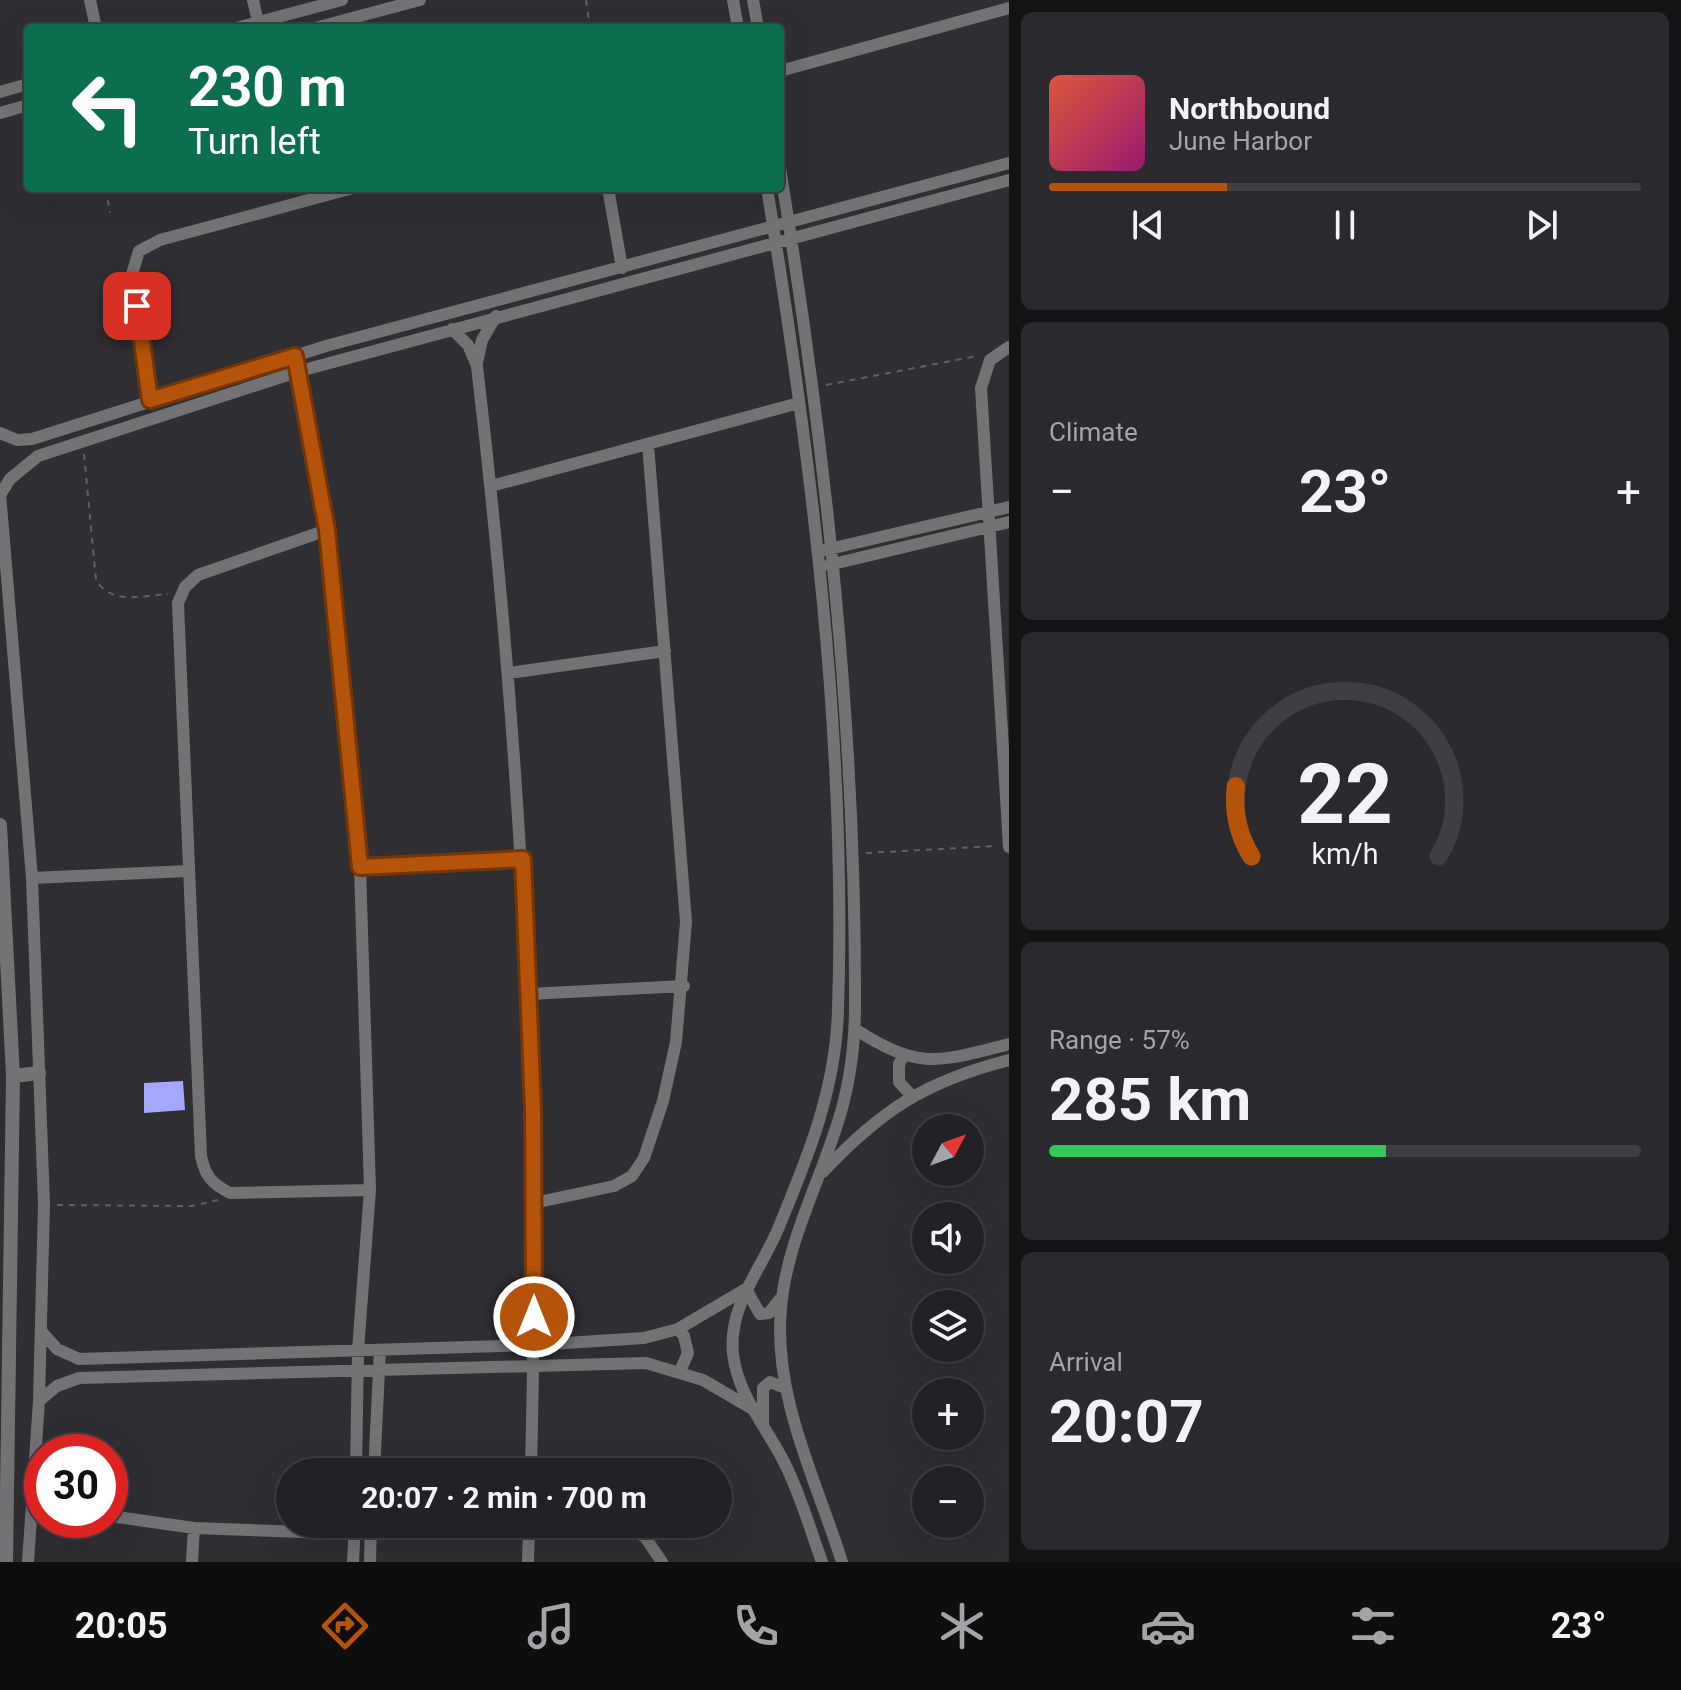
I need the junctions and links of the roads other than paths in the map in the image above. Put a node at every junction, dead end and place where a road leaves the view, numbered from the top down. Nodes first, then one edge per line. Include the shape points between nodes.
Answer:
1 (90, 0) edge
2 (253, 0) edge
3 (342, 0) edge
4 (420, 0) edge
5 (733, 0) edge
6 (753, 0) edge
7 (1009, 8) edge
8 (258, 22) junction
9 (95, 24) edge
10 (251, 24) edge
11 (330, 24) edge
12 (737, 24) edge
13 (757, 24) edge
14 (784, 70) edge
15 (24, 85) edge
16 (0, 92) edge
17 (24, 106) edge
18 (0, 113) edge
19 (1009, 163) edge
20 (1009, 180) edge
21 (338, 192) edge
22 (609, 192) edge
23 (768, 192) edge
24 (784, 192) edge
25 (789, 223) junction
26 (773, 227) junction
27 (792, 239) junction
28 (776, 243) junction
29 (622, 268) junction
30 (496, 316) junction
31 (452, 329) junction
32 (1009, 347) edge
33 (295, 356) junction
34 (477, 366) junction
35 (300, 371) junction
36 (150, 400) junction
37 (799, 403) junction
38 (0, 433) edge
39 (648, 444) junction
40 (491, 486) junction
41 (0, 494) edge
42 (1009, 507) edge
43 (988, 513) junction
44 (1009, 522) edge
45 (989, 528) junction
46 (327, 530) junction
47 (833, 549) junction
48 (817, 552) junction
49 (834, 563) junction
50 (818, 567) junction
51 (665, 651) junction
52 (509, 673) junction
53 (0, 825) edge
54 (1009, 846) edge
55 (523, 859) junction
56 (360, 867) junction
57 (188, 871) junction
58 (32, 878) junction
59 (684, 986) junction
60 (529, 994) junction
61 (855, 1029) junction
62 (1009, 1044) edge
63 (903, 1057) junction
64 (1009, 1060) edge
65 (39, 1073) junction
66 (13, 1076) junction
67 (911, 1095) junction
68 (818, 1178) junction
69 (370, 1190) junction
70 (534, 1203) junction
71 (746, 1289) junction
72 (782, 1296) junction
73 (678, 1329) junction
74 (41, 1331) junction
75 (534, 1345) junction
76 (358, 1350) junction
77 (380, 1350) junction
78 (534, 1366) junction
79 (379, 1370) junction
80 (358, 1371) junction
81 (680, 1371) junction
82 (785, 1388) junction
83 (39, 1401) junction
84 (752, 1408) junction
85 (763, 1426) junction
86 (38, 1434) edge
87 (356, 1458) edge
88 (375, 1458) edge
89 (531, 1458) edge
90 (128, 1519) edge
91 (194, 1528) junction
92 (276, 1529) edge
93 (32, 1538) edge
94 (354, 1538) edge
95 (371, 1538) edge
96 (529, 1538) edge
97 (646, 1538) edge
98 (6, 1562) edge
99 (28, 1562) edge
100 (192, 1562) edge
101 (353, 1562) edge
102 (370, 1562) edge
103 (528, 1562) edge
104 (662, 1562) edge
105 (822, 1562) edge
106 (842, 1562) edge

1 - 9 street
2 - 8 street
3 - 8 street
4 - 11 street
5 - 12 street
6 - 13 street
7 - 14 street
8 - 10 street
15 - 16 street
17 - 18 street
19 - 25 street
20 - 27 street
21 - 36 street via 160,240 139,251 132,274
22 - 29 street
23 - 26 street
24 - 25 street
25 - 26 street
25 - 27 street
26 - 28 street
26 - 29 street
27 - 28 street
27 - 47 street
28 - 30 street
28 - 37 street
29 - 33 street
30 - 31 street
30 - 34 street via 482,340
31 - 34 street via 468,345
31 - 35 street
32 - 43 street via 990,360 981,388
33 - 35 street
33 - 36 street
34 - 40 street
35 - 41 street via 38,456
35 - 46 street
36 - 38 street via 32,439
37 - 39 street
37 - 48 street
39 - 40 street
39 - 51 street
40 - 52 street
41 - 58 street
42 - 43 street
43 - 45 street
43 - 47 street
44 - 45 street
45 - 49 street
45 - 54 street
46 - 56 street
46 - 57 street via 198,575 181,594 177,621
47 - 48 street
47 - 49 street
48 - 50 street
49 - 50 street
49 - 61 street via 853,853
50 - 71 street via 838,863 835,1055 811,1147 777,1232
51 - 52 street
51 - 59 street via 686,907
52 - 55 street
53 - 66 street
55 - 56 street
55 - 60 street
56 - 69 street
57 - 58 street
57 - 69 street via 205,1173 230,1193
58 - 65 street
59 - 60 street
59 - 70 street via 663,1101 639,1168 614,1186
60 - 70 street
61 - 63 street
61 - 68 street via 844,1102
62 - 63 street via 937,1060
63 - 67 street via 899,1082
64 - 67 street via 963,1072
65 - 66 street
65 - 74 street
66 - 98 street
67 - 68 street via 866,1129
68 - 72 street
69 - 76 street
70 - 75 street
71 - 72 street via 760,1314 769,1313
71 - 73 street
71 - 84 street via 732,1349
72 - 82 street
73 - 75 street via 644,1338
73 - 81 street via 688,1353
74 - 76 street via 57,1349 79,1359
74 - 83 street
75 - 77 street
75 - 78 street
76 - 77 street
76 - 80 street
77 - 79 street
78 - 79 street
78 - 81 street via 646,1363
78 - 89 street
79 - 80 street
79 - 88 street
80 - 83 street via 79,1378 57,1386
80 - 87 street
81 - 84 street
82 - 85 street via 770,1382 763,1388
82 - 106 street
83 - 86 street
84 - 85 street
85 - 105 street via 787,1466
90 - 91 street
91 - 92 street
91 - 100 street
93 - 99 street
94 - 101 street
95 - 102 street
96 - 103 street
97 - 104 street

